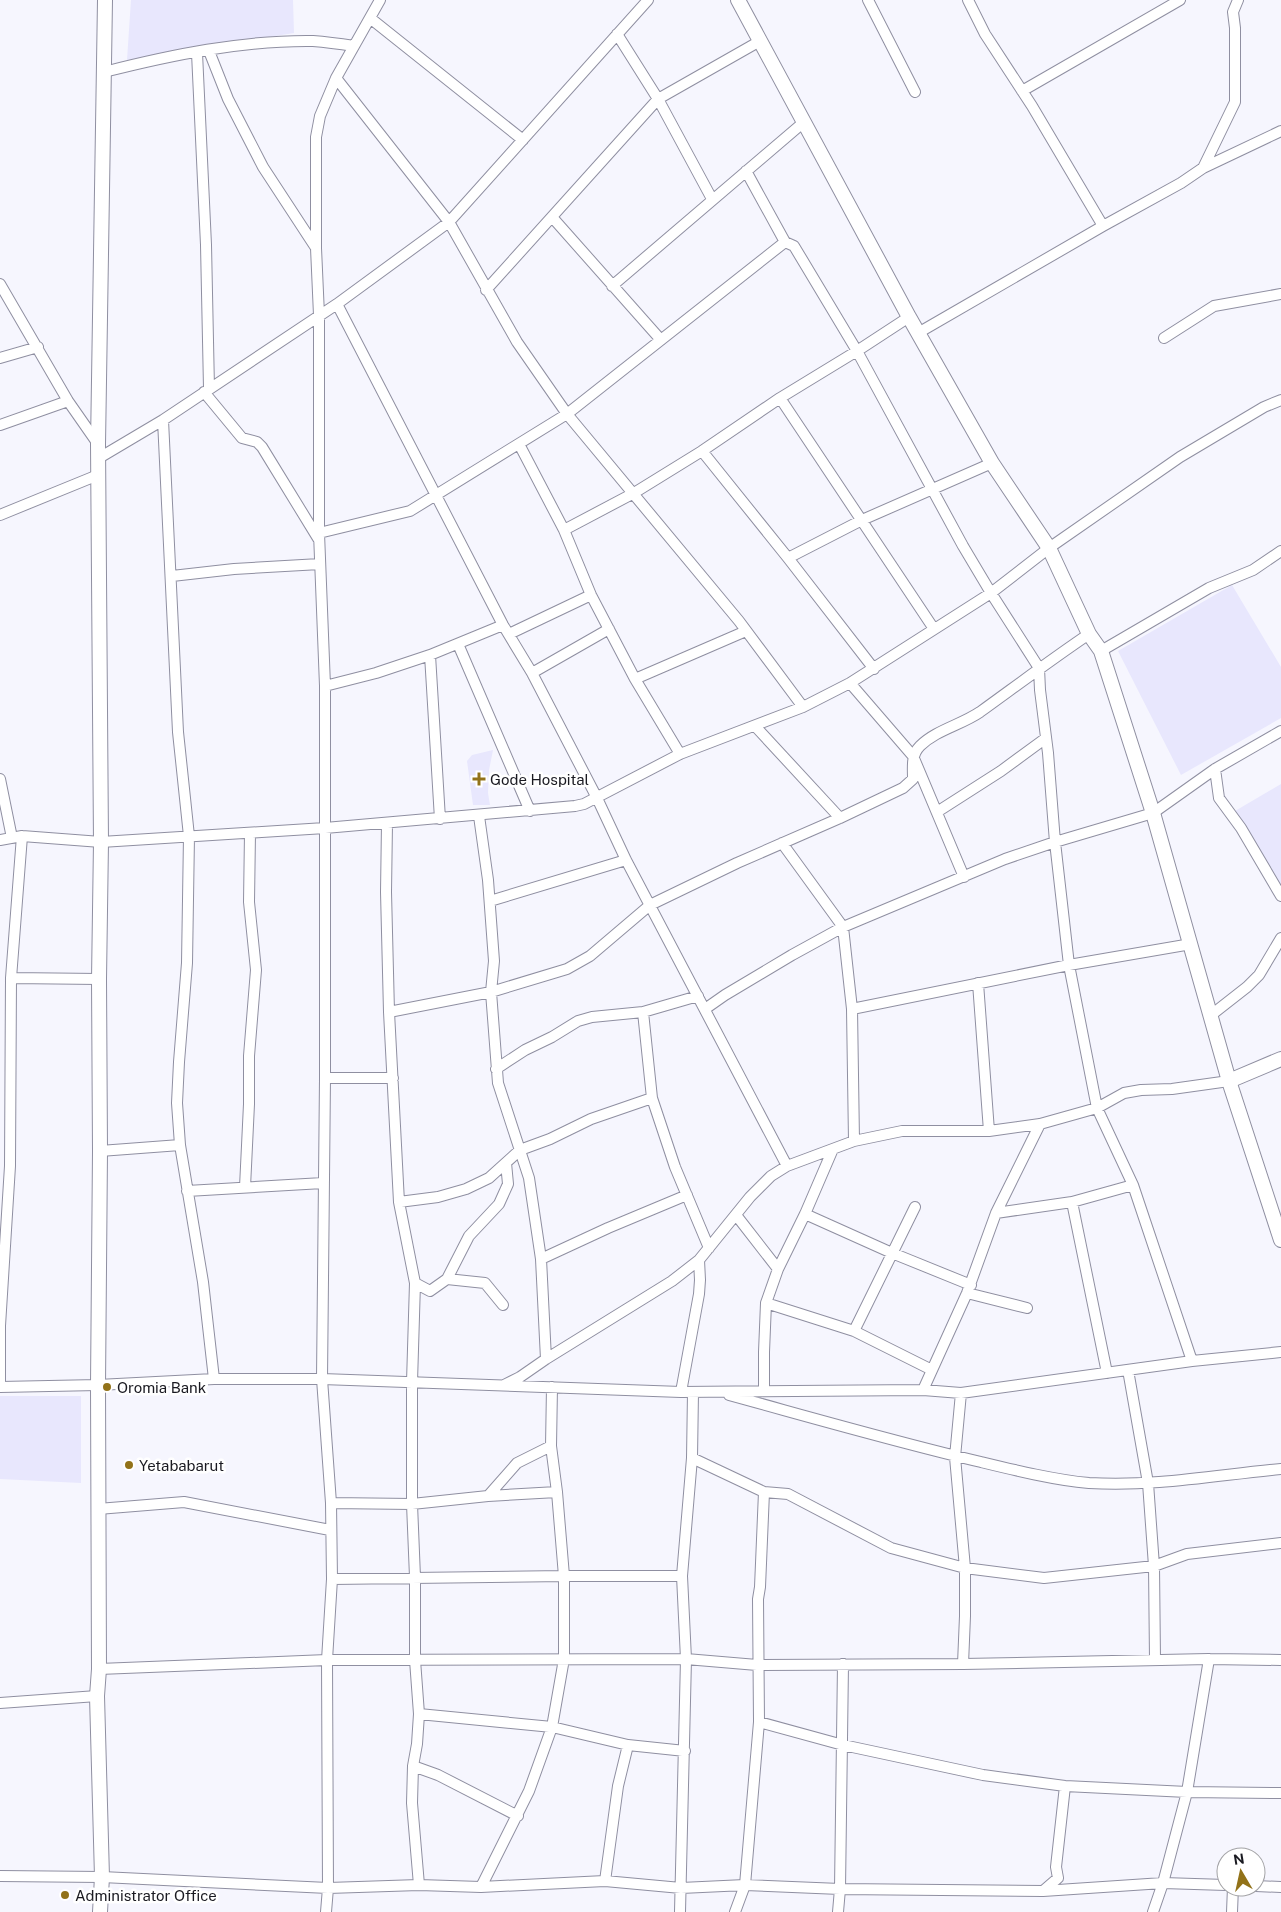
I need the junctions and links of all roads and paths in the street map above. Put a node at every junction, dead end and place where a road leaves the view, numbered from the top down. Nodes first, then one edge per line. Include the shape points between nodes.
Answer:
1 (105, 0) edge
2 (380, 0) edge
3 (738, 0) edge
4 (868, 0) edge
5 (968, 0) edge
6 (1180, 0) edge
7 (1238, 0) edge
8 (643, 2) edge
9 (370, 18) junction
10 (617, 34) junction
11 (760, 41) junction
12 (354, 46) junction
13 (209, 51) junction
14 (197, 53) junction
15 (104, 72) junction
16 (336, 78) junction
17 (1022, 91) junction
18 (915, 92) dead end
19 (658, 99) junction
20 (804, 122) junction
21 (1281, 132) edge
22 (523, 140) junction
23 (1203, 168) junction
24 (746, 171) junction
25 (712, 199) junction
26 (552, 217) junction
27 (449, 222) junction
28 (1103, 226) junction
29 (785, 242) junction
30 (316, 248) junction
31 (0, 284) edge
32 (612, 286) junction
33 (486, 290) junction
34 (1281, 294) edge
35 (337, 304) junction
36 (319, 315) junction
37 (909, 317) junction
38 (918, 333) junction
39 (1164, 338) dead end
40 (661, 340) junction
41 (38, 346) junction
42 (857, 352) junction
43 (0, 358) edge
44 (207, 390) junction
45 (780, 398) junction
46 (1281, 400) edge
47 (68, 401) junction
48 (567, 414) junction
49 (164, 420) junction
50 (0, 425) edge
51 (98, 444) junction
52 (519, 444) junction
53 (702, 451) junction
54 (99, 458) junction
55 (992, 464) junction
56 (98, 475) junction
57 (933, 490) junction
58 (634, 493) junction
59 (435, 494) junction
60 (0, 515) edge
61 (862, 520) junction
62 (564, 530) junction
63 (320, 537) junction
64 (1050, 548) junction
65 (1281, 551) edge
66 (788, 558) junction
67 (320, 564) junction
68 (172, 576) junction
69 (991, 593) junction
70 (591, 595) junction
71 (503, 624) junction
72 (609, 629) junction
73 (934, 629) junction
74 (746, 631) junction
75 (509, 634) junction
76 (1089, 634) junction
77 (458, 644) junction
78 (1102, 651) junction
79 (430, 655) junction
80 (874, 668) junction
81 (1039, 668) junction
82 (532, 673) junction
83 (635, 679) junction
84 (850, 683) junction
85 (325, 686) junction
86 (803, 707) junction
87 (755, 726) junction
88 (1281, 731) edge
89 (1046, 738) junction
90 (680, 754) junction
91 (913, 756) junction
92 (1215, 768) junction
93 (0, 779) edge
94 (597, 798) junction
95 (530, 811) junction
96 (937, 812) junction
97 (1153, 813) junction
98 (479, 816) junction
99 (840, 818) junction
100 (440, 819) junction
101 (387, 823) junction
102 (325, 828) junction
103 (250, 833) junction
104 (189, 836) junction
105 (17, 837) junction
106 (0, 840) edge
107 (101, 842) junction
108 (1055, 842) junction
109 (782, 843) junction
110 (626, 860) junction
111 (964, 877) junction
112 (1281, 896) edge
113 (490, 901) junction
114 (650, 905) junction
115 (843, 927) junction
116 (1281, 938) edge
117 (1192, 944) junction
118 (1069, 965) junction
119 (11, 978) junction
120 (99, 979) junction
121 (978, 983) junction
122 (490, 992) junction
123 (698, 996) junction
124 (705, 1009) junction
125 (852, 1009) junction
126 (389, 1012) junction
127 (643, 1012) junction
128 (1210, 1016) junction
129 (1281, 1059) edge
130 (496, 1069) junction
131 (325, 1078) junction
132 (393, 1078) junction
133 (1229, 1081) junction
134 (652, 1098) junction
135 (1097, 1108) junction
136 (1040, 1124) junction
137 (989, 1131) junction
138 (854, 1140) junction
139 (180, 1145) junction
140 (833, 1149) junction
141 (520, 1150) junction
142 (100, 1152) junction
143 (506, 1163) junction
144 (5, 1166) edge
145 (787, 1166) junction
146 (323, 1183) junction
147 (1133, 1185) junction
148 (245, 1186) junction
149 (187, 1191) junction
150 (687, 1195) junction
151 (400, 1202) junction
152 (1072, 1202) junction
153 (915, 1207) dead end
154 (996, 1213) junction
155 (806, 1214) junction
156 (736, 1215) junction
157 (1281, 1240) edge
158 (709, 1248) junction
159 (892, 1253) junction
160 (542, 1259) junction
161 (699, 1260) junction
162 (778, 1269) junction
163 (447, 1279) junction
164 (415, 1283) junction
165 (969, 1289) junction
166 (766, 1303) junction
167 (503, 1305) dead end
168 (1027, 1308) dead end
169 (854, 1331) junction
170 (1281, 1352) edge
171 (546, 1359) junction
172 (1192, 1361) junction
173 (932, 1370) junction
174 (1128, 1370) junction
175 (1107, 1373) junction
176 (214, 1379) junction
177 (322, 1379) junction
178 (412, 1382) junction
179 (98, 1385) junction
180 (501, 1386) junction
181 (0, 1387) edge
182 (552, 1387) junction
183 (922, 1390) junction
184 (714, 1391) junction
185 (681, 1392) junction
186 (693, 1392) junction
187 (764, 1392) junction
188 (962, 1393) junction
189 (551, 1446) junction
190 (955, 1457) junction
191 (692, 1458) junction
192 (1281, 1469) edge
193 (1148, 1483) junction
194 (557, 1492) junction
195 (764, 1492) junction
196 (488, 1496) junction
197 (331, 1503) junction
198 (412, 1504) junction
199 (98, 1509) junction
200 (330, 1530) junction
201 (1281, 1543) edge
202 (1154, 1566) junction
203 (965, 1568) junction
204 (564, 1576) junction
205 (682, 1576) junction
206 (415, 1578) junction
207 (332, 1579) junction
208 (564, 1659) junction
209 (686, 1659) junction
210 (1209, 1659) junction
211 (327, 1660) junction
212 (415, 1660) junction
213 (1155, 1660) junction
214 (1281, 1660) edge
215 (843, 1664) junction
216 (963, 1664) junction
217 (757, 1665) junction
218 (99, 1669) junction
219 (97, 1696) junction
220 (0, 1704) edge
221 (419, 1714) junction
222 (758, 1722) junction
223 (552, 1727) junction
224 (628, 1745) junction
225 (843, 1745) junction
226 (684, 1751) junction
227 (413, 1766) junction
228 (1065, 1786) junction
229 (1187, 1792) junction
230 (1281, 1793) edge
231 (518, 1816) junction
232 (0, 1876) edge
233 (102, 1877) junction
234 (605, 1881) junction
235 (1163, 1883) junction
236 (419, 1885) junction
237 (745, 1885) junction
238 (1216, 1885) edge
239 (1266, 1886) edge
240 (1281, 1886) edge
241 (481, 1887) junction
242 (328, 1888) junction
243 (680, 1888) junction
244 (840, 1889) junction
245 (1043, 1891) junction
246 (1233, 1897) edge
247 (840, 1911) edge
248 (100, 1912) edge
249 (326, 1912) edge
250 (680, 1912) edge
251 (735, 1912) edge
252 (1153, 1912) edge
253 (1232, 1912) edge

1 - 15 street
2 - 9 street
3 - 11 street
4 - 18 street
5 - 17 street via 985,34
6 - 17 street
7 - 23 street via 1233,12 1236,28 1235,102
8 - 10 street
9 - 12 street
9 - 22 street
10 - 19 street
10 - 22 street
11 - 19 street
11 - 20 street
12 - 13 street via 297,41
12 - 16 street
13 - 14 street
13 - 30 street via 228,99 263,167
14 - 15 street
14 - 44 street via 206,245
15 - 51 street
16 - 27 street
16 - 30 street via 317,128
17 - 28 street
19 - 25 street
19 - 26 street
20 - 24 street
20 - 37 street
21 - 23 street
22 - 27 street
23 - 28 street
24 - 25 street
24 - 29 street
25 - 32 street
26 - 32 street
26 - 33 street
27 - 33 street
27 - 35 street
28 - 38 street
29 - 40 street
29 - 42 street via 794,246
30 - 36 street
31 - 41 street
32 - 40 street
33 - 48 street
34 - 39 street via 1214,306
35 - 36 street
35 - 59 street
36 - 44 street
36 - 63 street
37 - 38 street
37 - 42 street
38 - 55 street
40 - 48 street
41 - 43 street
41 - 47 street
42 - 45 street
42 - 57 street
44 - 49 street
44 - 63 street via 242,438 258,442 262,447
45 - 53 street
45 - 61 street
46 - 64 street via 1180,457
47 - 50 street
47 - 51 street
48 - 52 street
48 - 58 street
49 - 54 street
49 - 68 street
51 - 54 street
52 - 59 street
52 - 62 street
53 - 58 street
53 - 66 street
54 - 56 street
55 - 57 street
55 - 64 street
56 - 60 street
56 - 107 street
57 - 61 street
57 - 69 street
58 - 62 street
58 - 74 street
59 - 63 street via 410,511
59 - 71 street
61 - 66 street
61 - 73 street
62 - 70 street
63 - 67 street
64 - 69 street
64 - 76 street
65 - 78 street via 1253,570 1209,588
66 - 80 street
67 - 68 street
67 - 85 street
68 - 104 street via 178,732
69 - 73 street
69 - 81 street
70 - 72 street
70 - 75 street
71 - 75 street
71 - 77 street
72 - 82 street
72 - 83 street
73 - 80 street
74 - 83 street
74 - 86 street
75 - 82 street
76 - 78 street
76 - 81 street
77 - 79 street
77 - 95 street
78 - 97 street
79 - 85 street
79 - 100 street
80 - 84 street
81 - 89 street
81 - 91 street via 979,712 928,740
82 - 94 street
83 - 90 street
84 - 86 street
84 - 91 street
85 - 102 street
86 - 87 street
87 - 90 street
87 - 99 street
88 - 92 street
89 - 96 street
89 - 108 street
90 - 94 street
91 - 96 street
91 - 99 street via 913,779 910,783
92 - 97 street
92 - 112 street via 1219,798 1241,828
93 - 105 street
94 - 95 street via 576,806
94 - 110 street
95 - 98 street
96 - 111 street
97 - 108 street
97 - 117 street
98 - 100 street
98 - 113 street
99 - 109 street
100 - 101 street
101 - 102 street
101 - 126 street
102 - 103 street
102 - 131 street
103 - 104 street
103 - 148 street via 249,902 256,970 249,1056
104 - 107 street
104 - 139 street via 187,963 177,1103
105 - 106 street
105 - 107 street
105 - 119 street
107 - 120 street
108 - 111 street
108 - 118 street
109 - 114 street
109 - 115 street
110 - 113 street
110 - 114 street
111 - 115 street
113 - 122 street via 494,961
114 - 122 street via 590,956 567,969
114 - 123 street
115 - 124 street
115 - 125 street
116 - 128 street via 1259,975
117 - 118 street
117 - 128 street
118 - 121 street
118 - 135 street
119 - 120 street
119 - 144 street
120 - 142 street
121 - 125 street
121 - 137 street
122 - 126 street
122 - 130 street
123 - 124 street
123 - 127 street
124 - 145 street
125 - 138 street
126 - 132 street
127 - 130 street via 578,1021
127 - 134 street
128 - 133 street
129 - 133 street
130 - 141 street
131 - 132 street
131 - 146 street
132 - 151 street
133 - 135 street via 1131,1091
133 - 157 street
134 - 141 street via 591,1119
134 - 150 street
135 - 136 street
135 - 147 street
136 - 137 street
136 - 154 street
137 - 138 street via 902,1131
138 - 140 street
139 - 142 street
139 - 149 street
140 - 145 street
140 - 155 street
141 - 143 street
141 - 160 street via 529,1178
142 - 179 street
143 - 151 street via 489,1178 466,1189
143 - 163 street via 508,1184 499,1204 469,1236
144 - 181 street
145 - 156 street via 771,1176
146 - 148 street
146 - 177 street
147 - 152 street
147 - 172 street
148 - 149 street
149 - 176 street via 203,1282
150 - 158 street
150 - 160 street
151 - 164 street
152 - 154 street
152 - 175 street
153 - 159 street
154 - 165 street
155 - 159 street
155 - 162 street
156 - 158 street
156 - 162 street
158 - 161 street
159 - 165 street
159 - 169 street
160 - 171 street
161 - 171 street via 672,1282
161 - 185 street via 699,1294
162 - 166 street
163 - 164 street via 430,1291
163 - 167 street via 485,1283
164 - 178 street
165 - 168 street
165 - 173 street
166 - 169 street
166 - 187 street
169 - 173 street
170 - 172 street
171 - 180 street
172 - 174 street
173 - 183 street
174 - 175 street
174 - 193 street
175 - 188 street
176 - 177 street
176 - 179 street
177 - 178 street
177 - 197 street
178 - 180 street
178 - 198 street
179 - 181 street
179 - 199 street
180 - 182 street
182 - 185 street
182 - 189 street
183 - 187 street
183 - 188 street
184 - 186 street
184 - 187 street
184 - 190 street
185 - 186 street
186 - 191 street
188 - 190 street
189 - 194 street
189 - 196 street via 517,1463
190 - 193 street via 1088,1483
190 - 203 street
191 - 195 street
191 - 205 street
192 - 193 street
193 - 202 street
194 - 196 street
194 - 204 street
195 - 203 street via 788,1494 890,1548
195 - 217 street
196 - 198 street
197 - 198 street
197 - 200 street
198 - 206 street
199 - 200 street via 184,1502
199 - 218 street
200 - 207 street
201 - 202 street via 1187,1554
202 - 203 street via 1044,1578
202 - 213 street
203 - 216 street
204 - 205 street
204 - 206 street
204 - 208 street
205 - 209 street
206 - 207 street
206 - 212 street
207 - 211 street
208 - 209 street
208 - 212 street
208 - 223 street
209 - 217 street
209 - 226 street
210 - 213 street
210 - 214 street
210 - 229 street
211 - 212 street
211 - 218 street
211 - 242 street
212 - 221 street
213 - 216 street
215 - 216 street
215 - 217 street
215 - 225 street
217 - 222 street
218 - 219 street
219 - 220 street
219 - 233 street
221 - 223 street
221 - 227 street
222 - 225 street
222 - 237 street
223 - 224 street
223 - 231 street
224 - 226 street
224 - 234 street via 618,1786
225 - 228 street via 983,1775
225 - 244 street
226 - 243 street
227 - 231 street via 438,1775
227 - 236 street via 412,1803
228 - 229 street
228 - 245 street via 1056,1867 1058,1878
229 - 230 street
229 - 235 street
231 - 241 street
232 - 233 street
233 - 242 street
233 - 248 street
234 - 241 street
234 - 243 street
235 - 238 street
235 - 245 street
235 - 252 street
236 - 241 street
236 - 242 street
237 - 243 street
237 - 244 street
237 - 251 street
239 - 240 street
242 - 249 street
243 - 250 street
244 - 245 street
244 - 247 street
246 - 253 street

